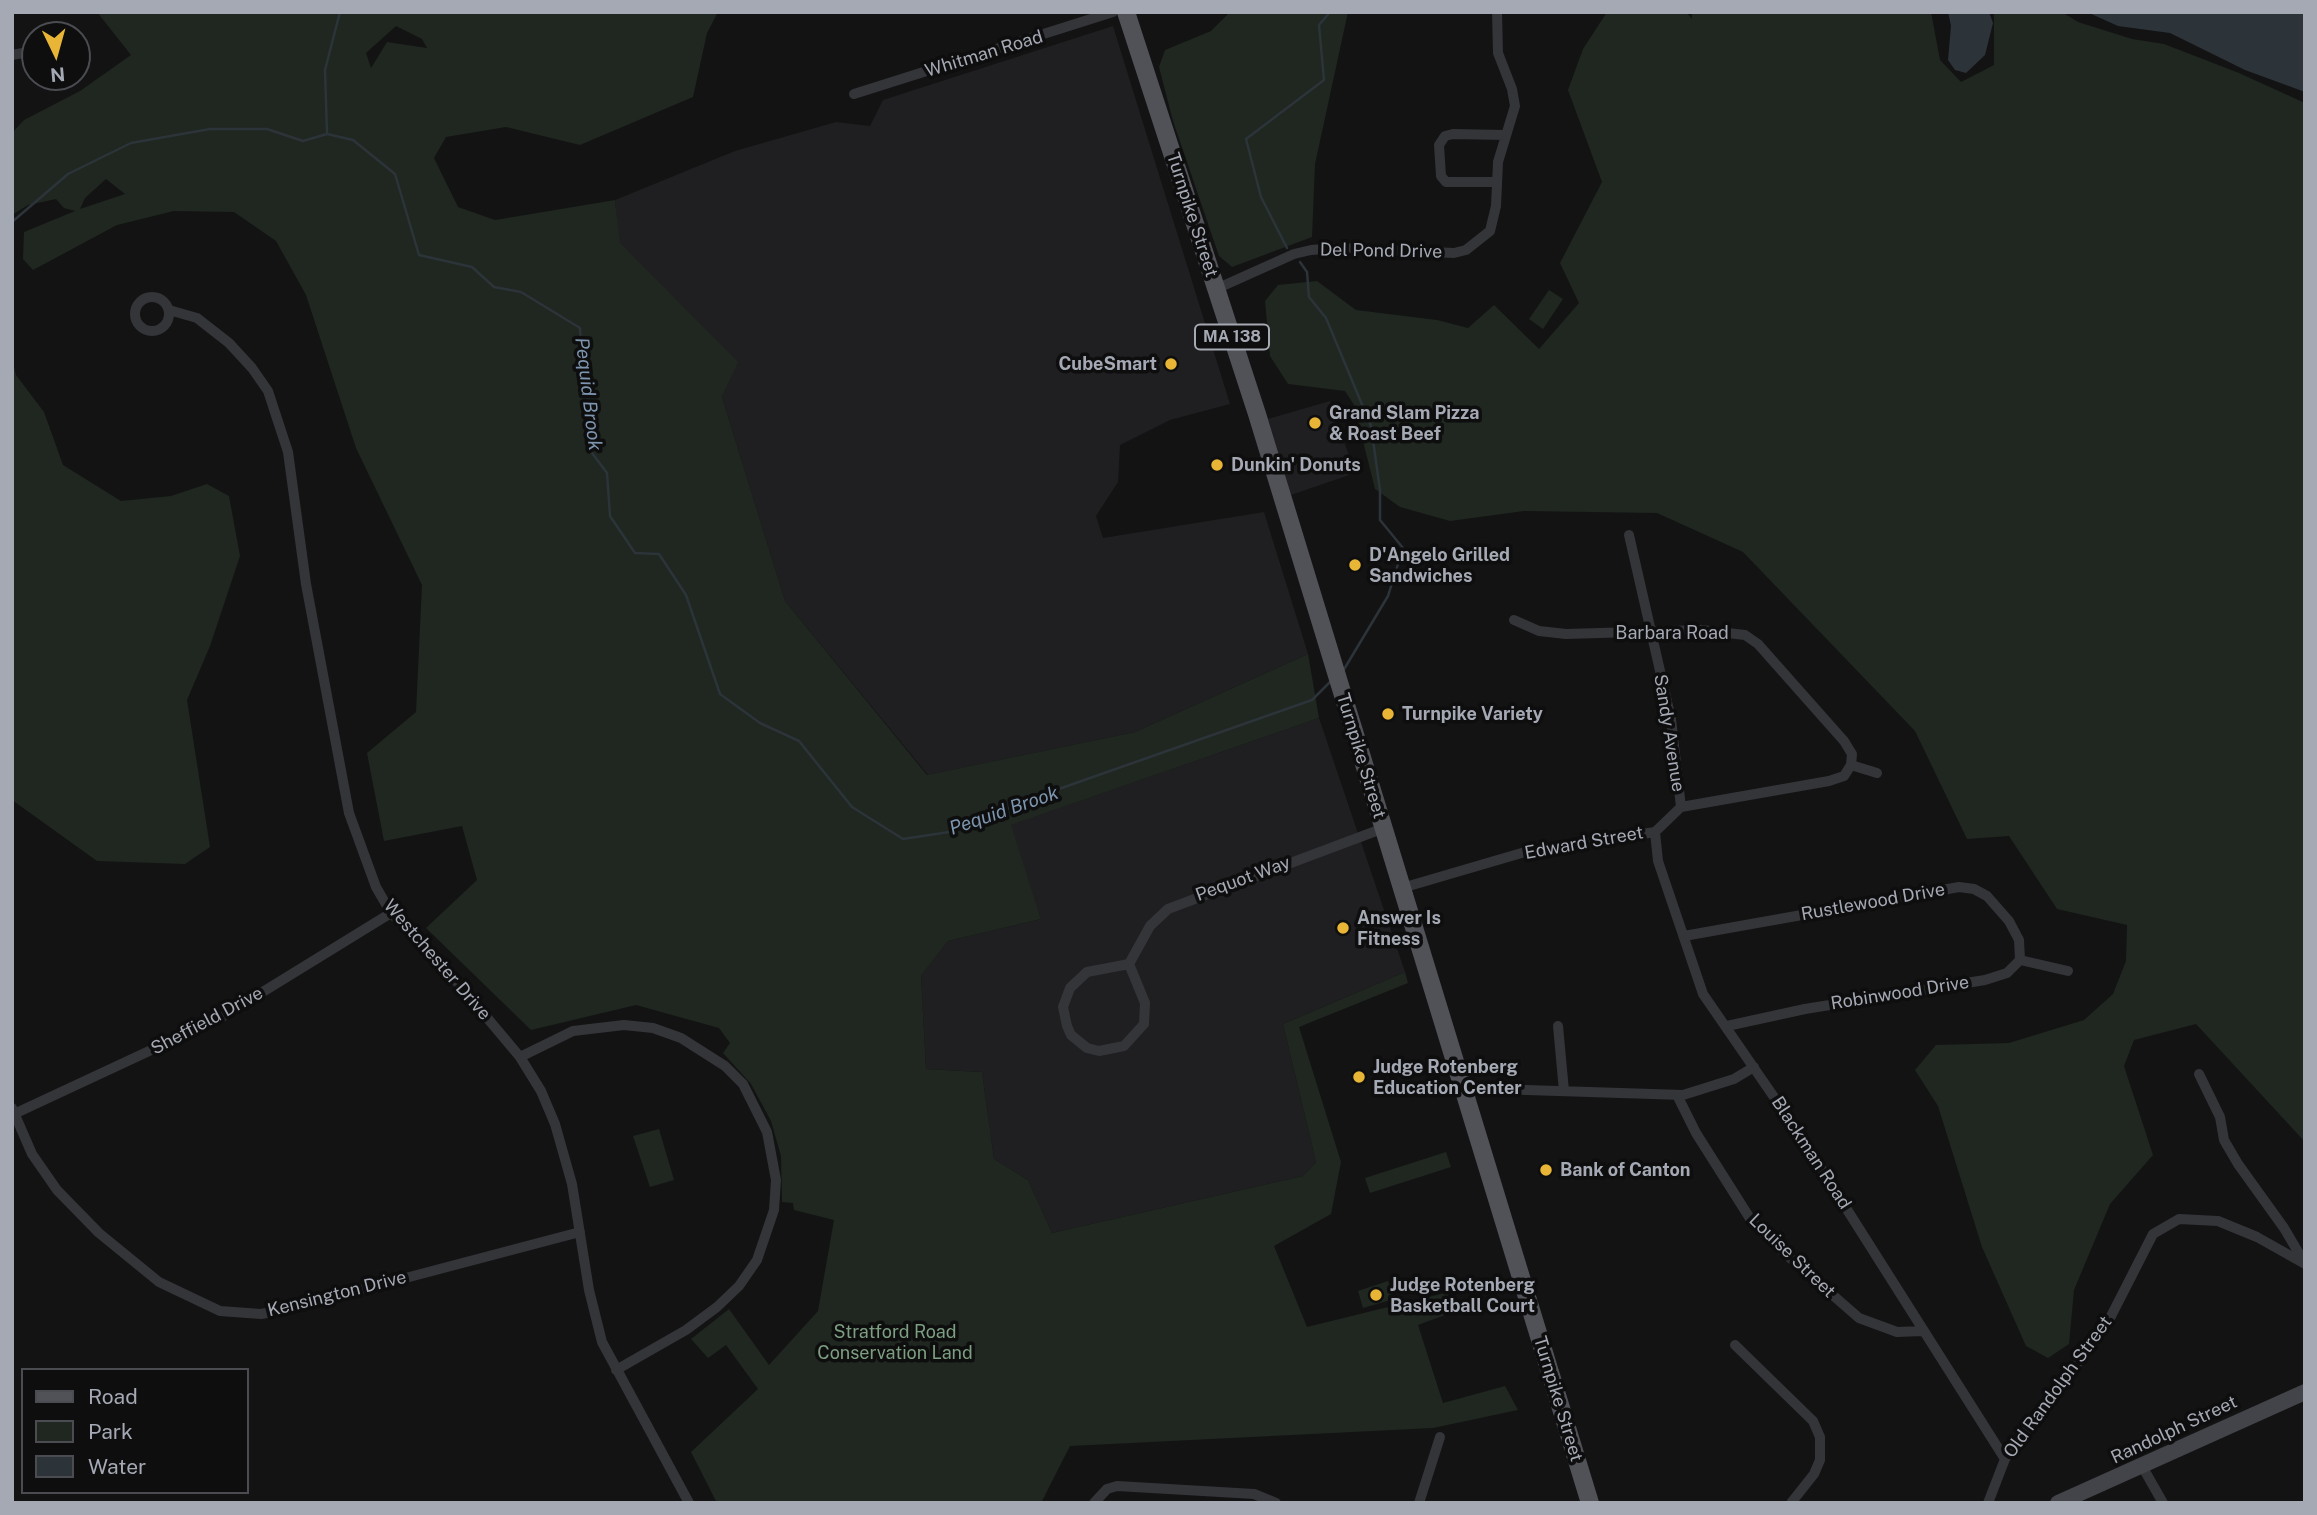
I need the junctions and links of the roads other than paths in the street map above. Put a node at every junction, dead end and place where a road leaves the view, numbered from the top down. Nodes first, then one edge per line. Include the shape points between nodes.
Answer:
1 (1113, 12) edge
2 (1126, 12) edge
3 (1497, 12) edge
4 (854, 94) dead end
5 (1505, 135) junction
6 (1496, 182) junction
7 (1216, 289) junction
8 (169, 310) dead end
9 (1629, 535) dead end
10 (1514, 620) dead end
11 (1651, 633) junction
12 (1852, 765) junction
13 (1877, 773) dead end
14 (1681, 807) junction
15 (1384, 828) junction
16 (1655, 832) junction
17 (1402, 888) junction
18 (391, 913) junction
19 (1684, 936) junction
20 (2020, 960) junction
21 (1129, 964) junction
22 (2068, 971) dead end
23 (1559, 1026) dead end
24 (1727, 1026) junction
25 (520, 1057) junction
26 (1754, 1067) junction
27 (2199, 1074) dead end
28 (1464, 1088) junction
29 (1564, 1091) junction
30 (1677, 1096) junction
31 (13, 1111) edge
32 (580, 1232) junction
33 (2305, 1264) edge
34 (1923, 1331) junction
35 (1735, 1345) dead end
36 (616, 1370) junction
37 (2305, 1392) edge
38 (1440, 1437) dead end
39 (2005, 1459) junction
40 (2142, 1466) junction
41 (689, 1503) edge
42 (1094, 1503) edge
43 (1276, 1503) edge
44 (1419, 1503) edge
45 (1590, 1503) edge
46 (1791, 1503) edge
47 (1988, 1503) edge
48 (2058, 1503) edge
49 (2163, 1503) edge

1 - 4 street, Whitman Road
2 - 7 main road, Turnpike Street / MA 138
3 - 5 street, Del Pond Drive via 1498,53 1515,106
5 - 6 street, Del Pond Drive
5 - 6 street via 1452,134 1439,145 1441,177 1446,182
6 - 7 street, Del Pond Drive via 1490,231 1466,250 1311,250
7 - 15 main road, Turnpike Street / MA 138
8 - 18 street, Westchester Drive via 197,318 229,343 268,391 281,426 349,813 376,887
9 - 11 street, Sandy Avenue
10 - 11 street, Barbara Road via 1539,631 1566,634
11 - 12 street, Barbara Road via 1701,630 1745,635 1844,741
11 - 14 street, Sandy Avenue via 1671,719
12 - 13 street
12 - 14 street via 1844,776 1829,782
14 - 16 street, Edward Street
15 - 17 main road, Turnpike Street / MA 138
15 - 21 street, Pequot Way via 1175,905 1150,926
16 - 17 street, Edward Street via 1525,852
16 - 19 street, Blackman Road via 1658,861
17 - 28 main road, Turnpike Street / MA 138
18 - 25 street, Westchester Drive via 447,970
18 - 31 street, Sheffield Drive via 222,1017
19 - 20 street, Rustlewood Drive via 1959,887 1987,896 2009,921 2020,940
19 - 24 street, Blackman Road via 1703,994
20 - 22 street
20 - 24 street, Robinwood Drive via 2007,973 1984,980
21 - 21 street via 1087,972 1065,996 1066,1026 1087,1048 1099,1051 1124,1046 1144,1024 1145,1003
23 - 29 street
24 - 26 street, Blackman Road
25 - 32 street, Westchester Drive via 555,1124
25 - 36 street via 573,1031 624,1025 653,1028 681,1038 725,1066 743,1084 767,1132 774,1157 775,1200 769,1233 757,1260 717,1307
26 - 30 street via 1734,1079
26 - 34 street, Blackman Road
27 - 33 street via 2220,1118 2224,1140
28 - 29 street
28 - 45 main road, Turnpike Street / MA 138
29 - 30 street
30 - 34 street, Louise Street via 1751,1220 1781,1250 1860,1318 1896,1332
31 - 32 street, Kensington Drive via 32,1154 57,1190 99,1234 159,1282 220,1311 261,1314 288,1309
32 - 36 street, Westchester Drive via 602,1342
33 - 39 street, Old Randolph Street via 2218,1221 2179,1219 2164,1226 2146,1244 2107,1324
34 - 39 street, Blackman Road
35 - 46 street via 1813,1421 1820,1437 1817,1467
36 - 41 street, Westchester Drive
37 - 40 main road, Randolph Street
38 - 44 street
39 - 47 street, Old Randolph Street
40 - 48 main road, Randolph Street
40 - 49 street
42 - 43 street via 1107,1489 1117,1486 1254,1494

